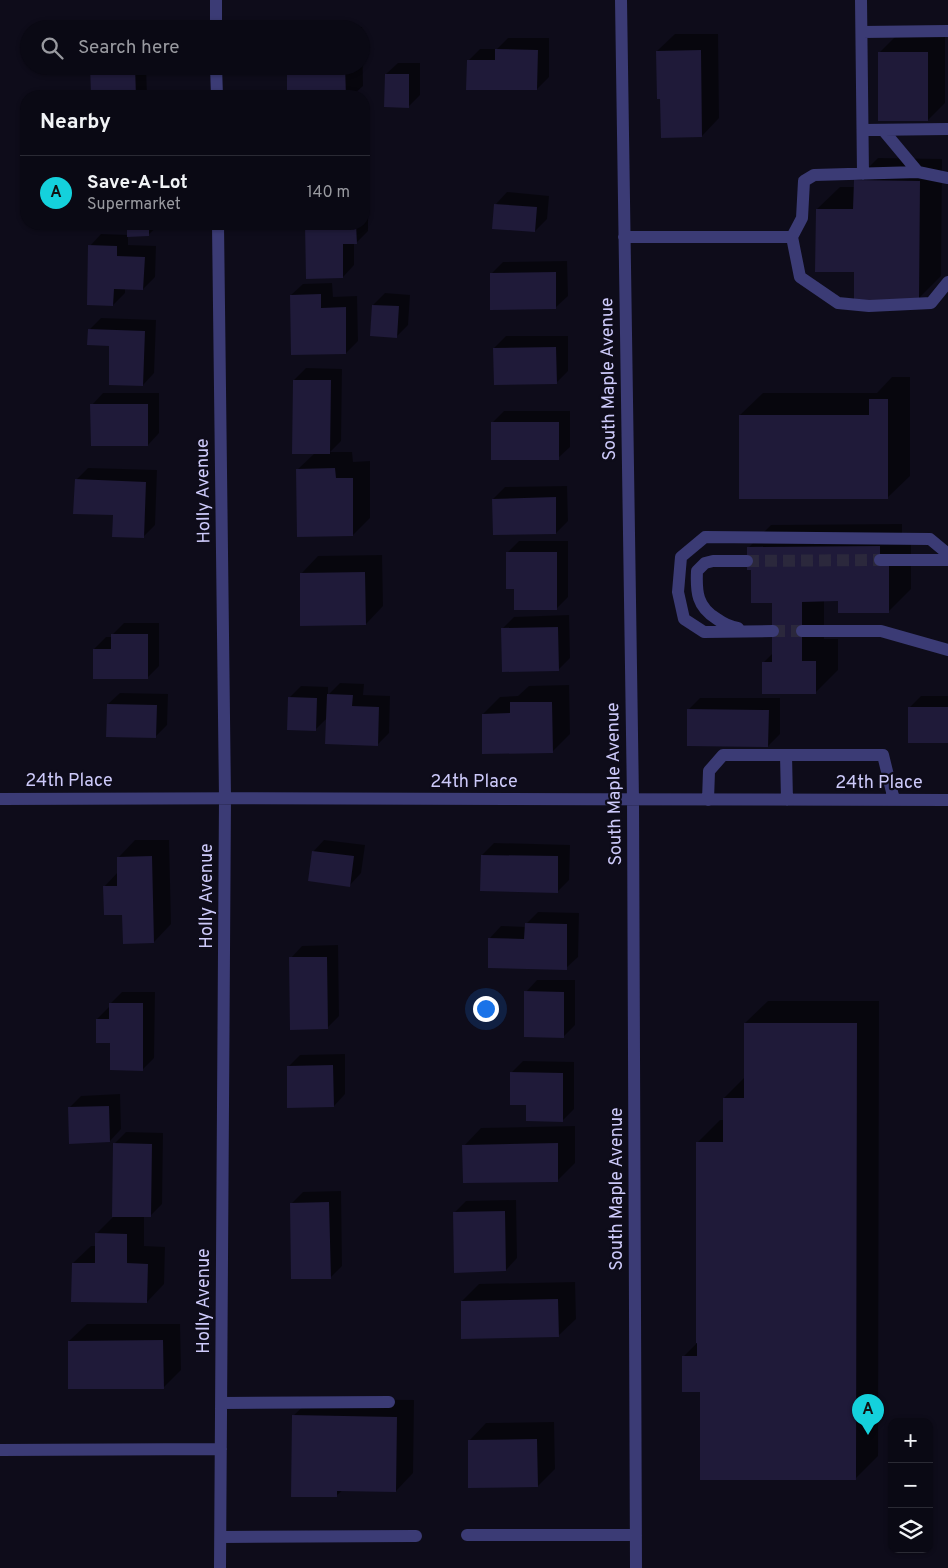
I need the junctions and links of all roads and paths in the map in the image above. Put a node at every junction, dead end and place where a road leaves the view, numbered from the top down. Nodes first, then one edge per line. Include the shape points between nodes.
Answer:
1 (216, 0) edge
2 (621, 0) edge
3 (861, 0) edge
4 (216, 20) edge
5 (948, 31) edge
6 (862, 32) junction
7 (216, 75) edge
8 (217, 90) edge
9 (948, 129) edge
10 (863, 130) junction
11 (883, 130) junction
12 (918, 172) junction
13 (863, 174) junction
14 (948, 178) edge
15 (218, 230) edge
16 (624, 237) junction
17 (792, 237) junction
18 (948, 282) edge
19 (948, 554) edge
20 (880, 560) tunnel mouth
21 (948, 560) edge
22 (748, 561) tunnel mouth
23 (802, 632) tunnel mouth
24 (948, 650) edge
25 (786, 755) junction
26 (225, 798) junction
27 (0, 799) edge
28 (633, 800) junction
29 (708, 800) junction
30 (787, 800) junction
31 (894, 800) junction
32 (948, 800) edge
33 (389, 1402) dead end
34 (221, 1403) junction
35 (221, 1449) junction
36 (0, 1450) edge
37 (467, 1535) dead end
38 (636, 1535) junction
39 (416, 1536) dead end
40 (221, 1537) junction
41 (220, 1568) edge
42 (636, 1568) edge

1 - 4 street
2 - 16 street, South Maple Avenue
3 - 6 street
5 - 6 street
6 - 10 street
7 - 8 street
9 - 11 street
10 - 11 street
10 - 13 street
11 - 12 street
12 - 13 street
12 - 14 street
13 - 17 street via 814,175 804,181 802,218
15 - 26 street, Holly Avenue
16 - 17 street
16 - 28 street, South Maple Avenue
17 - 18 street via 800,277 838,303 869,306 931,303
19 - 22 street via 930,539 705,537 681,556 678,592 684,619 704,632 773,632 729,628 709,614 699,601 697,571 705,563
20 - 21 street
23 - 24 street via 881,632
25 - 29 street via 722,754 710,771
25 - 30 street
25 - 31 street via 883,755
26 - 27 street, 24th Place
26 - 28 street, 24th Place
26 - 34 street, Holly Avenue
28 - 29 street, 24th Place
28 - 38 street, South Maple Avenue
29 - 30 street, 24th Place
30 - 31 street, 24th Place
31 - 32 street, 24th Place
33 - 34 street
34 - 35 street, Holly Avenue
35 - 36 street
35 - 40 street, Holly Avenue
37 - 38 street
38 - 42 street, South Maple Avenue
39 - 40 street
40 - 41 street, Holly Avenue

